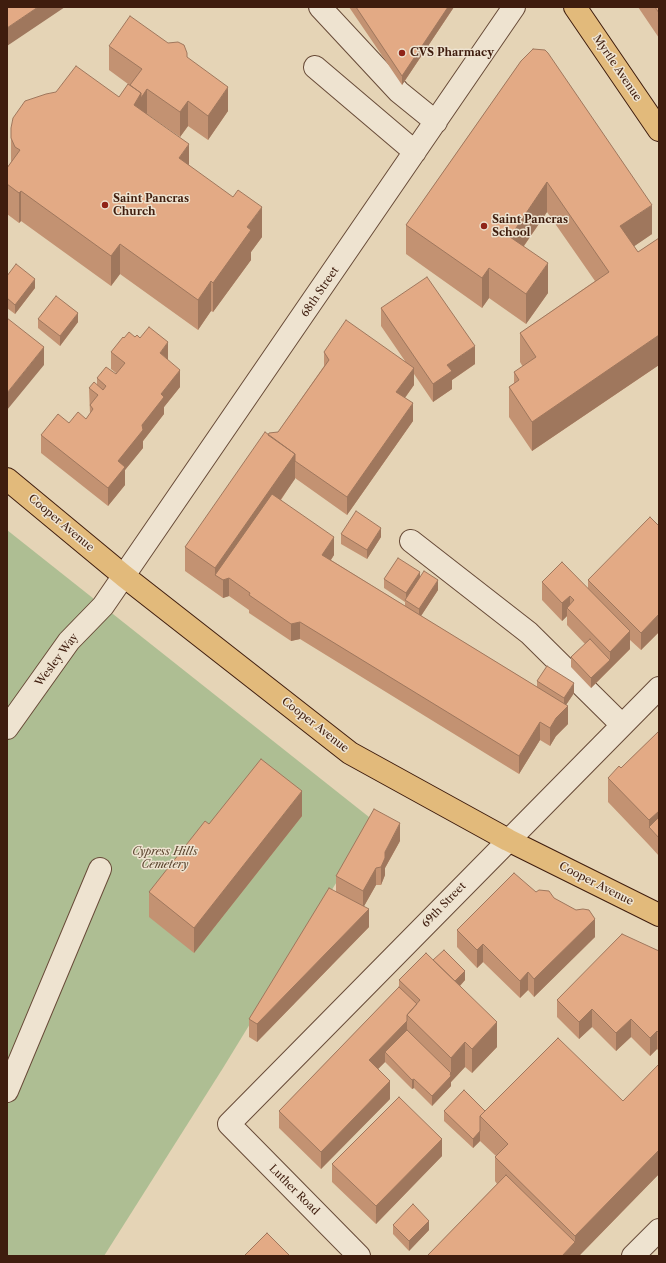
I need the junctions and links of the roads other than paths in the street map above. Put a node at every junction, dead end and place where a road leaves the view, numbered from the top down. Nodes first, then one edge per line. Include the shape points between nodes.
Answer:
1 (320, 7) edge
2 (514, 7) edge
3 (575, 7) edge
4 (315, 67) dead end
5 (436, 122) junction
6 (659, 130) edge
7 (415, 152) junction
8 (7, 478) edge
9 (411, 541) dead end
10 (124, 576) junction
11 (659, 688) edge
12 (622, 726) junction
13 (7, 728) edge
14 (508, 840) junction
15 (100, 869) dead end
16 (659, 915) edge
17 (7, 1091) edge
18 (229, 1124) joint
19 (659, 1230) edge
20 (359, 1256) edge
21 (633, 1256) edge

1 - 5 street via 399,92
2 - 5 street, 68th Street
3 - 6 main road, Myrtle Avenue
4 - 7 street
5 - 7 street, 68th Street
7 - 10 street, 68th Street
8 - 10 main road, Cooper Avenue
9 - 12 street via 529,633
10 - 13 street, Wesley Way via 103,606 69,641
10 - 14 main road, Cooper Avenue via 350,753
11 - 12 street, 69th Street
12 - 14 street, 69th Street
14 - 16 main road, Cooper Avenue
14 - 18 street, 69th Street
15 - 17 street
18 - 20 street, Luther Road
19 - 21 street

